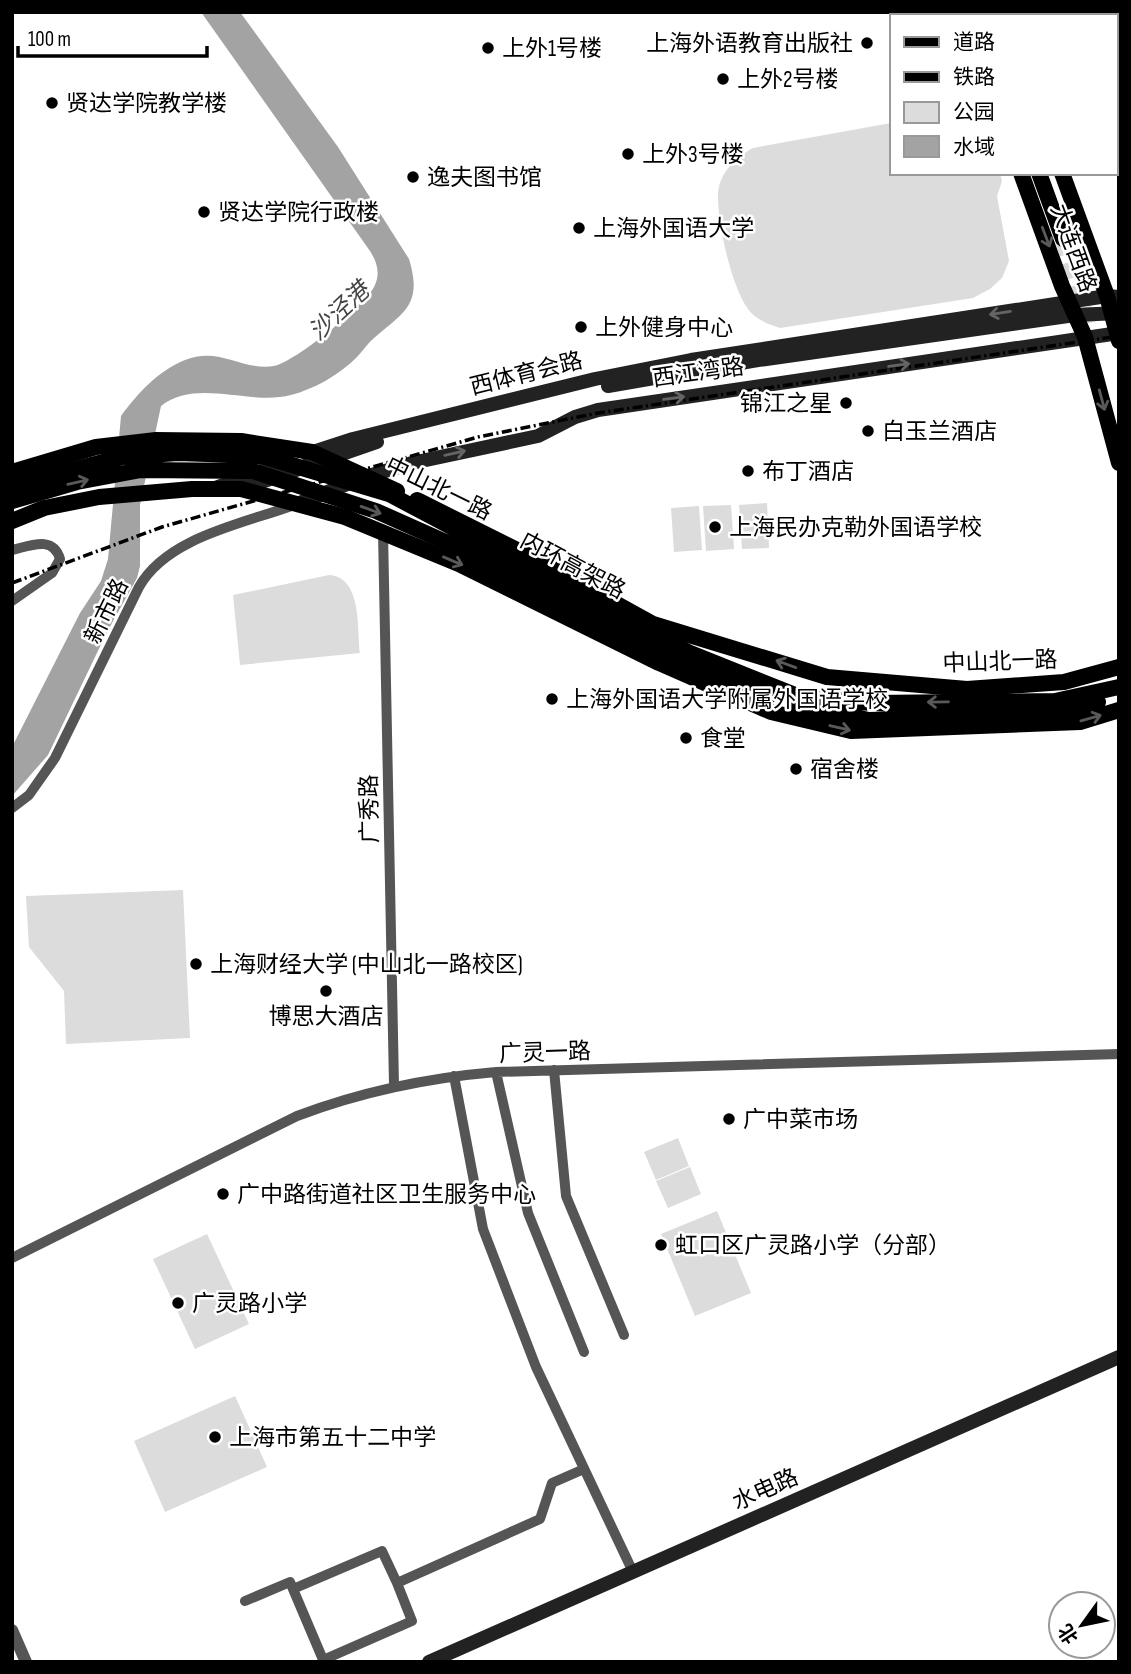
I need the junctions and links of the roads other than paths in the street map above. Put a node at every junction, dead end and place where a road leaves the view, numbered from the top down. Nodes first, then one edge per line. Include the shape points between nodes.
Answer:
1 (1022, 175) edge
2 (1040, 175) edge
3 (1063, 175) edge
4 (1063, 239) tunnel mouth
5 (1113, 296) edge
6 (1072, 309) junction
7 (1115, 313) edge
8 (1118, 336) edge
9 (1085, 338) junction
10 (318, 455) junction
11 (1119, 463) edge
12 (12, 472) edge
13 (365, 477) junction
14 (12, 486) edge
15 (213, 488) junction
16 (241, 489) junction
17 (12, 501) edge
18 (297, 504) junction
19 (12, 521) edge
20 (383, 532) junction
21 (12, 550) edge
22 (12, 601) edge
23 (1119, 667) edge
24 (1119, 687) edge
25 (1119, 696) edge
26 (1119, 710) edge
27 (12, 807) edge
28 (1119, 1054) edge
29 (554, 1070) junction
30 (496, 1072) junction
31 (454, 1076) junction
32 (394, 1085) junction
33 (12, 1258) edge
34 (624, 1335) dead end
35 (584, 1352) dead end
36 (1119, 1357) edge
37 (584, 1469) junction
38 (633, 1572) junction
39 (397, 1583) junction
40 (293, 1589) junction
41 (245, 1601) dead end
42 (12, 1630) edge
43 (323, 1661) edge
44 (26, 1662) edge
45 (429, 1662) edge

1 -> 6 main road, 大连西路
2 - 4 main road
3 - 5 main road, 大连西路
5 - 6 main road, 西体育会路
5 - 7 main road, 大连西路
6 - 7 main road, 西体育会路
6 - 9 main road, 大连西路
6 - 10 main road, 西体育会路 via 691,360 353,439
7 - 8 main road, 大连西路
8 - 9 main road, 西江湾路
9 -> 11 main road, 大连西路
13 -> 9 main road, 西江湾路 via 538,436 598,410
10 - 12 main road, 中山北一路 via 241,441 156,440 96,447
10 - 13 main road, 中山北一路
10 - 15 main road, 西体育会路
10 - 16 main road, 西体育会路
13 - 18 main road, 西江湾路
23 -> 13 main road, 中山北一路 via 1064,682 967,689 807,672 653,624 537,560
24 -> 14 main road, 内环高架路 via 1055,701 870,703 795,695 690,653 389,494 262,456 178,453 122,457
15 - 16 main road
15 - 19 main road via 99,497
16 - 18 main road
17 -> 25 main road, 内环高架路 via 141,470 253,471 376,511 477,556 681,664 790,703 869,720 1069,710
18 - 20 main road
18 - 27 street, 新市路 via 187,544 153,566 55,758 29,795
20 -> 26 main road via 459,564 659,663 784,715 851,731 1080,722
20 - 32 street, 广秀路
21 - 22 street via 44,543 54,548 60,559 52,573
28 - 29 street, 广灵一路
29 - 30 street, 广灵一路
29 - 34 street via 566,1196
30 - 31 street, 广灵一路
30 - 35 street via 528,1213
31 - 32 street, 广灵一路
31 - 37 street via 483,1229 536,1367
32 - 33 street, 广灵一路 via 297,1116
36 - 38 main road, 水电路
37 - 38 street
37 - 39 street via 552,1483 540,1519
38 - 45 main road, 水电路
39 - 40 street via 382,1551
39 - 43 street via 412,1621
40 - 41 street via 290,1582
40 - 43 street
42 - 44 street

